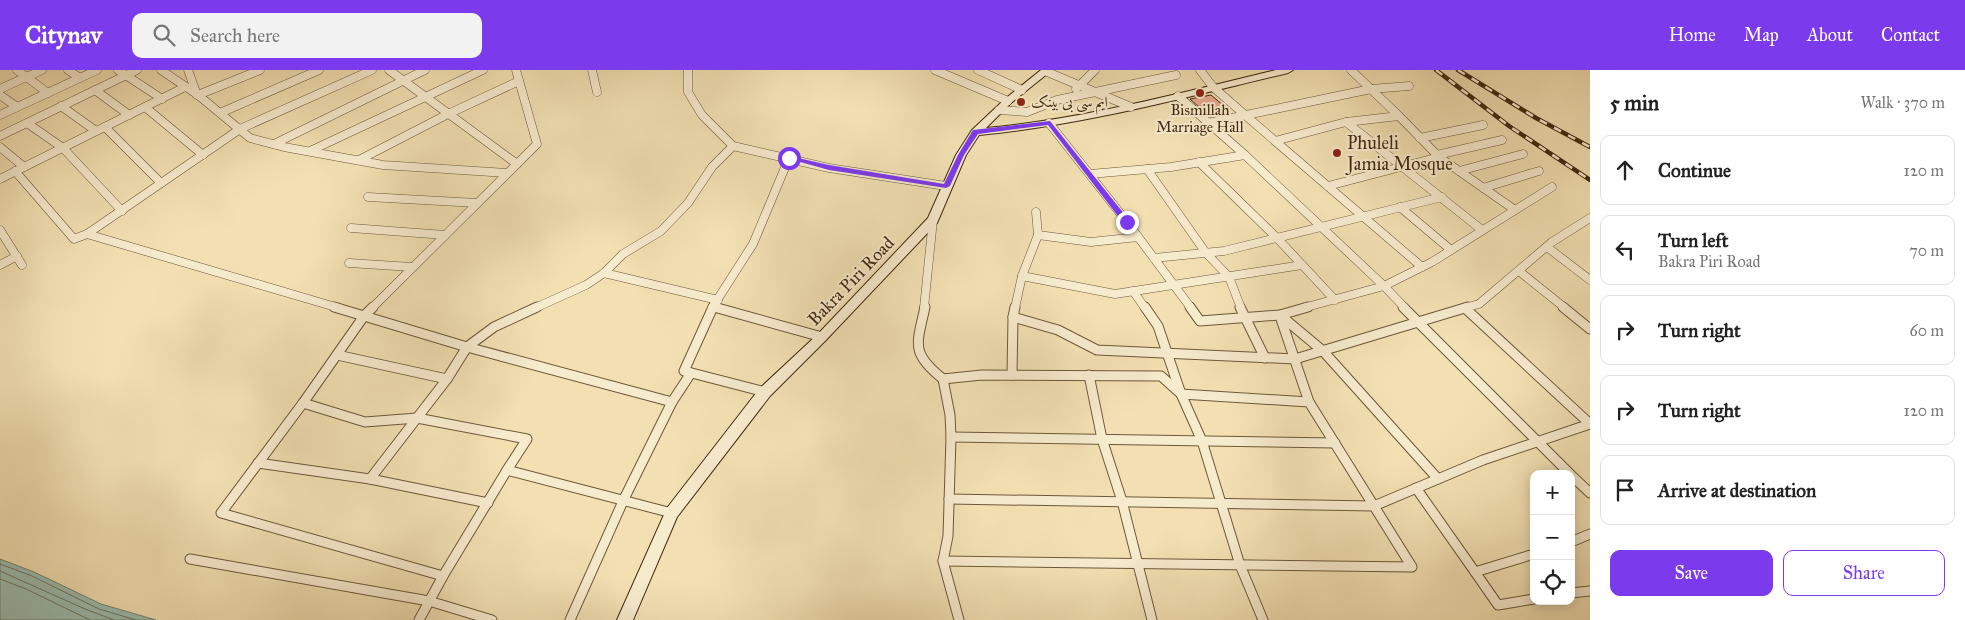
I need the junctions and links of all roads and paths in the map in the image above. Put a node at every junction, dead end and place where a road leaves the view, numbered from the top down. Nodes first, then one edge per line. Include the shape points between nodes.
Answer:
1 (17, 70) edge
2 (42, 70) edge
3 (68, 70) edge
4 (97, 70) edge
5 (118, 70) edge
6 (137, 70) edge
7 (161, 70) edge
8 (188, 70) edge
9 (260, 70) edge
10 (319, 70) edge
11 (372, 70) edge
12 (389, 70) edge
13 (425, 70) edge
14 (483, 70) edge
15 (516, 70) edge
16 (592, 70) edge
17 (688, 70) edge
18 (934, 70) edge
19 (978, 70) edge
20 (1095, 70) edge
21 (1200, 70) edge
22 (1288, 70) edge
23 (1351, 70) edge
24 (1046, 71) edge
25 (126, 75) junction
26 (1176, 75) dead end
27 (27, 77) junction
28 (80, 78) junction
29 (403, 80) junction
30 (519, 81) junction
31 (1079, 86) junction
32 (1213, 86) junction
33 (1409, 86) dead end
34 (185, 87) junction
35 (0, 89) edge
36 (1371, 89) junction
37 (95, 90) junction
38 (1022, 90) junction
39 (1099, 91) junction
40 (597, 92) dead end
41 (48, 93) junction
42 (0, 95) edge
43 (198, 95) junction
44 (425, 96) junction
45 (1178, 96) junction
46 (162, 98) junction
47 (1067, 98) junction
48 (1008, 101) junction
49 (61, 106) junction
50 (17, 107) junction
51 (146, 107) junction
52 (1131, 107) junction
53 (998, 110) junction
54 (220, 113) junction
55 (448, 114) junction
56 (0, 115) edge
57 (129, 115) junction
58 (1247, 115) junction
59 (1399, 116) junction
60 (1050, 122) junction
61 (1346, 122) junction
62 (27, 123) junction
63 (1208, 123) junction
64 (1483, 125) dead end
65 (105, 126) junction
66 (240, 129) junction
67 (96, 131) junction
68 (976, 132) junction
69 (0, 136) edge
70 (1420, 138) junction
71 (1502, 140) dead end
72 (1275, 141) junction
73 (274, 144) junction
74 (733, 146) junction
75 (0, 147) edge
76 (63, 148) junction
77 (310, 151) junction
78 (1523, 154) dead end
79 (203, 155) junction
80 (1245, 155) junction
81 (1438, 156) junction
82 (789, 158) junction
83 (359, 160) junction
84 (1199, 162) junction
85 (517, 164) junction
86 (1402, 165) junction
87 (24, 167) junction
88 (1147, 169) junction
89 (15, 171) junction
90 (1460, 171) junction
91 (1539, 171) dead end
92 (507, 174) junction
93 (1090, 174) junction
94 (0, 179) edge
95 (161, 184) junction
96 (946, 186) junction
97 (1328, 186) junction
98 (1552, 187) dead end
99 (1483, 188) junction
100 (368, 197) dead end
101 (1442, 197) junction
102 (477, 203) junction
103 (1400, 207) junction
104 (1515, 210) junction
105 (122, 211) junction
106 (1036, 212) dead end
107 (1363, 216) junction
108 (1590, 218) edge
109 (934, 220) junction
110 (1321, 227) junction
111 (351, 228) dead end
112 (1482, 230) junction
113 (0, 231) edge
114 (87, 234) junction
115 (445, 235) junction
116 (1038, 235) junction
117 (1138, 237) junction
118 (1277, 238) junction
119 (1547, 247) junction
120 (1451, 250) junction
121 (1206, 253) junction
122 (17, 256) junction
123 (1154, 258) junction
124 (349, 263) dead end
125 (22, 265) dead end
126 (1302, 265) junction
127 (0, 266) edge
128 (1422, 267) junction
129 (412, 268) junction
130 (1519, 270) junction
131 (604, 273) junction
132 (1022, 276) junction
133 (1229, 277) junction
134 (1589, 277) edge
135 (1174, 286) junction
136 (1384, 286) junction
137 (1133, 291) junction
138 (1335, 300) junction
139 (716, 304) junction
140 (1465, 308) junction
141 (1280, 315) junction
142 (364, 316) junction
143 (1013, 317) junction
144 (1244, 318) junction
145 (1417, 322) junction
146 (1590, 329) edge
147 (822, 337) junction
148 (467, 347) junction
149 (1323, 351) junction
150 (1169, 354) junction
151 (337, 355) junction
152 (1265, 358) junction
153 (1295, 359) junction
154 (691, 373) junction
155 (1012, 375) junction
156 (1090, 376) junction
157 (447, 378) junction
158 (943, 379) junction
159 (764, 392) junction
160 (1181, 394) junction
161 (672, 402) junction
162 (1310, 402) junction
163 (303, 403) junction
164 (417, 418) junction
165 (1590, 424) edge
166 (951, 437) junction
167 (1102, 439) junction
168 (1202, 441) junction
169 (1536, 442) junction
170 (1334, 443) junction
171 (258, 463) junction
172 (507, 470) junction
173 (1566, 470) edge
174 (1438, 479) junction
175 (1575, 479) edge
176 (370, 480) junction
177 (1416, 488) junction
178 (1590, 493) edge
179 (624, 499) junction
180 (949, 499) junction
181 (1122, 501) junction
182 (488, 503) junction
183 (1220, 503) junction
184 (1374, 506) junction
185 (672, 513) junction
186 (1590, 534) edge
187 (1575, 540) edge
188 (1530, 555) edge
189 (190, 559) dead end
190 (943, 561) junction
191 (1137, 564) junction
192 (1240, 566) junction
193 (1475, 572) junction
194 (443, 576) junction
195 (1590, 591) edge
196 (1575, 593) edge
197 (1530, 600) edge
198 (429, 601) junction
199 (419, 620) edge
200 (492, 620) edge
201 (570, 620) edge
202 (625, 620) edge
203 (959, 620) edge
204 (1152, 620) edge
205 (1263, 620) edge

1 - 27 street
2 - 27 street
3 - 28 street
4 - 28 street
5 - 25 street
6 - 25 street
7 - 34 street
8 - 43 street
9 - 43 street
10 - 54 street
11 - 66 street
12 - 29 street
13 - 29 street
14 - 44 street
15 - 30 street
16 - 40 street
17 - 74 street via 688,92 702,115
18 - 48 street
19 - 38 street
20 - 31 street
21 - 32 street
22 - 32 street
23 - 36 street
24 - 31 street
24 - 38 street, Bakra Piri Road
25 - 37 street
25 - 46 street
26 - 39 street
27 - 35 street
27 - 41 street
28 - 41 street
29 - 44 street
29 - 73 street
30 - 55 street
30 - 85 street via 537,144
31 - 39 street
31 - 47 street
32 - 45 street
32 - 58 street
33 - 36 street
34 - 43 street
34 - 46 street
36 - 58 street
36 - 59 street
37 - 49 street
37 - 57 street
38 - 48 street, Bakra Piri Road
39 - 47 street
39 - 52 street
41 - 50 street
42 - 50 street
43 - 54 street
44 - 55 street
44 - 77 street
45 - 52 street
45 - 63 street
46 - 51 street
47 - 53 street via 1027,112
48 - 53 street, Bakra Piri Road
49 - 62 street
49 - 67 street
50 - 56 street
51 - 57 street
51 - 79 street
52 - 60 street
53 - 68 street, Bakra Piri Road
54 - 66 street
55 - 83 street
55 - 85 street
57 - 65 street
58 - 63 street
58 - 72 street
59 - 61 street
59 - 70 street
60 - 68 street
60 - 93 street
61 - 72 street
61 - 86 street
62 - 69 street
62 - 76 street
63 - 80 street
64 - 70 street
65 - 67 street
65 - 95 street
66 - 73 street via 250,138
66 - 79 street
67 - 76 street
68 - 96 street, Bakra Piri Road
70 - 81 street
71 - 81 street
72 - 97 street
73 - 77 street
74 - 82 street
74 - 131 street via 661,231 623,254
75 - 87 street
76 - 87 street
76 - 105 street
77 - 83 street
78 - 90 street
79 - 95 street
80 - 84 street
80 - 110 street
81 - 86 street
81 - 90 street
82 - 96 street via 829,168
82 - 139 street via 753,244
83 - 92 street via 383,165
84 - 88 street
84 - 118 street
85 - 92 street
86 - 97 street
86 - 101 street
87 - 89 street
88 - 93 street
88 - 121 street
89 - 94 street
89 - 114 street via 74,239
90 - 99 street
91 - 99 street
92 - 102 street
93 - 117 street
95 - 105 street
96 - 109 street, Bakra Piri Road
97 - 107 street
98 - 104 street
99 - 104 street
100 - 102 street
101 - 103 street
101 - 112 street
102 - 115 street
103 - 107 street
103 - 120 street
104 - 112 street
105 - 114 street
106 - 116 street
107 - 110 street
107 - 128 street
108 - 119 street
109 - 147 street, Bakra Piri Road
109 - 158 street via 926,300 917,346 926,366
110 - 118 street
110 - 136 street
111 - 115 street
112 - 120 street
113 - 122 street
114 - 142 street
115 - 129 street
116 - 117 street via 1091,242
116 - 132 street
117 - 123 street
118 - 121 street
118 - 126 street
119 - 130 street
119 - 134 street
120 - 128 street
121 - 123 street
121 - 133 street
122 - 125 street
122 - 127 street
123 - 135 street
124 - 129 street
126 - 133 street
126 - 138 street
128 - 136 street
129 - 142 street
130 - 140 street via 1479,304
130 - 146 street
131 - 139 street via 657,287 666,286
131 - 148 street via 586,285 494,326
132 - 137 street via 1115,294
132 - 143 street
133 - 135 street
133 - 144 street
135 - 137 street
135 - 144 street via 1200,321
136 - 138 street
136 - 145 street
137 - 150 street via 1158,326
138 - 141 street
139 - 147 street
139 - 154 street via 684,371
140 - 145 street
140 - 165 street
141 - 144 street
141 - 149 street
141 - 153 street
142 - 148 street
142 - 151 street
143 - 150 street via 1058,330 1096,350
143 - 155 street
144 - 152 street
145 - 149 street
145 - 169 street
147 - 159 street, Bakra Piri Road
148 - 157 street
148 - 161 street
149 - 153 street
149 - 174 street
150 - 152 street
150 - 160 street
151 - 157 street
151 - 163 street
152 - 153 street
153 - 162 street
154 - 159 street
154 - 161 street
155 - 156 street
155 - 158 street
156 - 160 street via 1161,376
156 - 167 street
157 - 164 street
158 - 166 street
159 - 185 street, Bakra Piri Road
160 - 162 street
160 - 168 street
161 - 179 street
162 - 170 street
163 - 164 street via 365,422
163 - 171 street
164 - 172 street via 527,439
164 - 176 street
165 - 169 street
166 - 167 street
166 - 180 street
167 - 168 street
167 - 181 street
168 - 170 street
168 - 183 street
169 - 173 street
169 - 174 street
170 - 184 street
171 - 176 street
171 - 194 street via 221,513
172 - 179 street
172 - 182 street
174 - 177 street
175 - 178 street
176 - 182 street
177 - 184 street
177 - 193 street
179 - 185 street
179 - 201 street
180 - 181 street
180 - 190 street via 948,536
181 - 183 street
181 - 191 street
182 - 194 street
183 - 184 street
183 - 192 street
184 - 192 street via 1412,567
185 - 202 street, Bakra Piri Road
186 - 187 street
188 - 193 street
189 - 198 street
190 - 191 street
190 - 203 street
191 - 192 street
191 - 204 street
192 - 205 street
193 - 197 street via 1498,604
194 - 198 street
195 - 196 street
198 - 199 street
198 - 200 street

